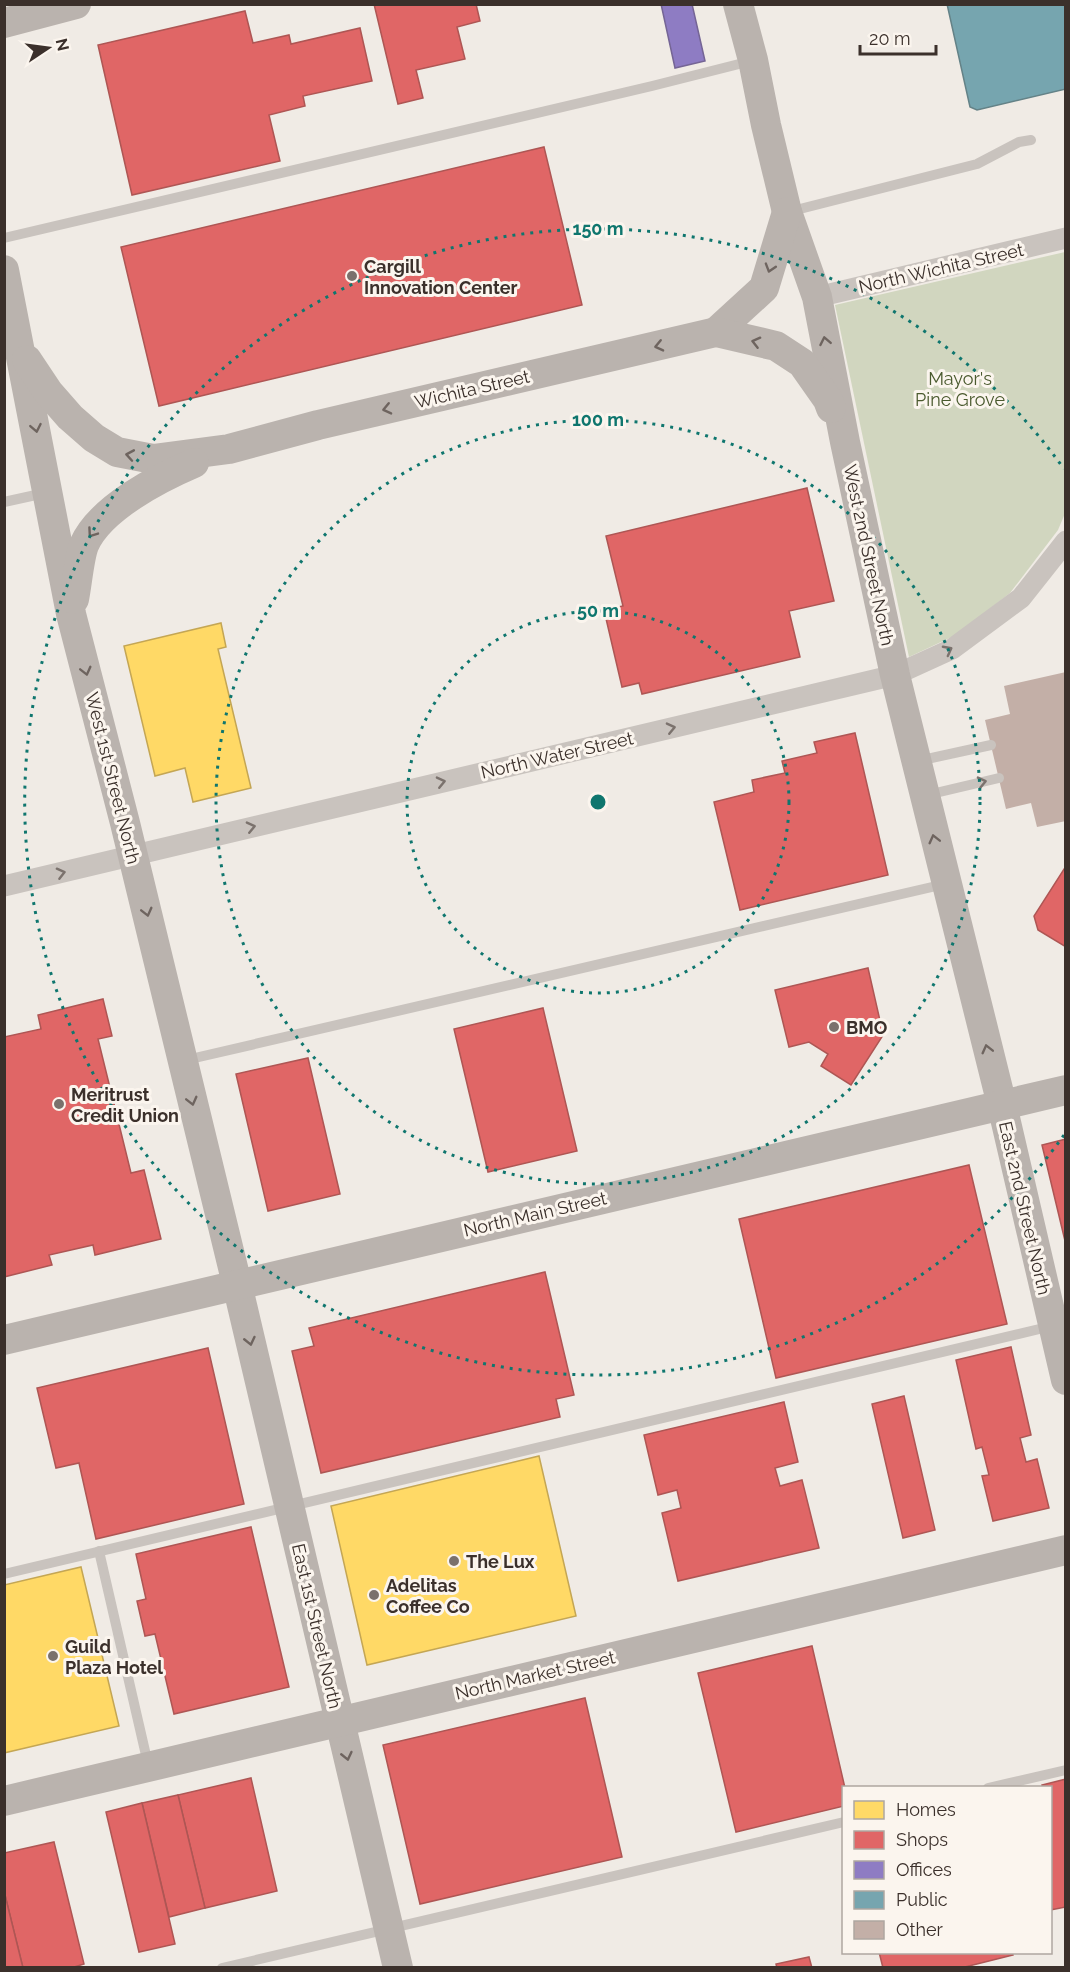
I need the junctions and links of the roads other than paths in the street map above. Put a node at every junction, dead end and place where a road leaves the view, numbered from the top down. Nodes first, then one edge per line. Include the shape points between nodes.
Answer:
1 (76, 4) edge
2 (738, 4) edge
3 (4, 23) edge
4 (753, 60) junction
5 (1031, 140) dead end
6 (788, 212) junction
7 (4, 238) edge
8 (1065, 238) edge
9 (5, 276) edge
10 (817, 297) junction
11 (716, 332) junction
12 (21, 350) junction
13 (845, 442) junction
14 (230, 449) junction
15 (48, 492) junction
16 (4, 502) edge
17 (1065, 541) edge
18 (71, 614) junction
19 (895, 675) junction
20 (991, 745) dead end
21 (916, 762) junction
22 (999, 778) dead end
23 (924, 795) junction
24 (133, 855) junction
25 (945, 884) junction
26 (4, 886) edge
27 (182, 1060) junction
28 (1065, 1090) edge
29 (1002, 1105) junction
30 (237, 1284) junction
31 (1059, 1324) edge
32 (4, 1340) edge
33 (1065, 1380) edge
34 (289, 1507) junction
35 (1065, 1550) edge
36 (99, 1551) junction
37 (4, 1574) edge
38 (339, 1722) junction
39 (149, 1767) junction
40 (1065, 1770) edge
41 (997, 1786) edge
42 (4, 1801) edge
43 (842, 1822) edge
44 (388, 1928) junction
45 (222, 1968) edge
46 (398, 1968) edge

1 - 3 street
2 - 4 street, West 2nd Street North
4 - 6 street, West 2nd Street North
4 - 7 lane
5 - 6 lane via 1019,142 977,164
6 - 10 street, West 2nd Street North
6 -> 11 street via 764,288
8 - 10 street, North Wichita Street
9 - 12 street, West 1st Street North
13 -> 10 street, West 2nd Street North
13 -> 11 street via 828,400 802,363 776,346
11 -> 14 street, Wichita Street
14 -> 12 street via 153,459 117,452 70,417
12 -> 15 street, West 1st Street North
13 - 19 street, West 2nd Street North
14 -> 18 street via 161,477 100,522 84,545
15 - 16 lane
15 - 18 street, West 1st Street North
19 -> 17 street, North Water Street via 952,649 1021,598
18 -> 24 street, West 1st Street North
19 - 21 street, West 2nd Street North
24 -> 19 street, North Water Street
20 - 21 lane
21 - 23 street, West 2nd Street North
23 -> 22 lane
25 -> 23 street, West 2nd Street North
26 -> 24 street, North Water Street
24 -> 27 street, West 1st Street North
25 - 27 lane
29 -> 25 street, West 2nd Street North
27 -> 30 street, West 1st Street North
28 - 29 street, North Main Street
29 - 30 street, North Main Street
29 - 31 street, East 2nd Street North
30 - 32 street, North Main Street
30 -> 34 street, East 1st Street North
31 - 33 street, East 2nd Street North
31 - 34 lane
34 - 36 lane
34 - 38 street, East 1st Street North
35 - 38 street, North Market Street
36 - 37 lane
36 - 39 lane
38 - 39 street, North Market Street
38 -> 44 street, East 1st Street North
39 - 42 street, North Market Street
40 - 41 lane
43 - 44 lane
44 - 45 lane
44 - 46 street, East 1st Street North

